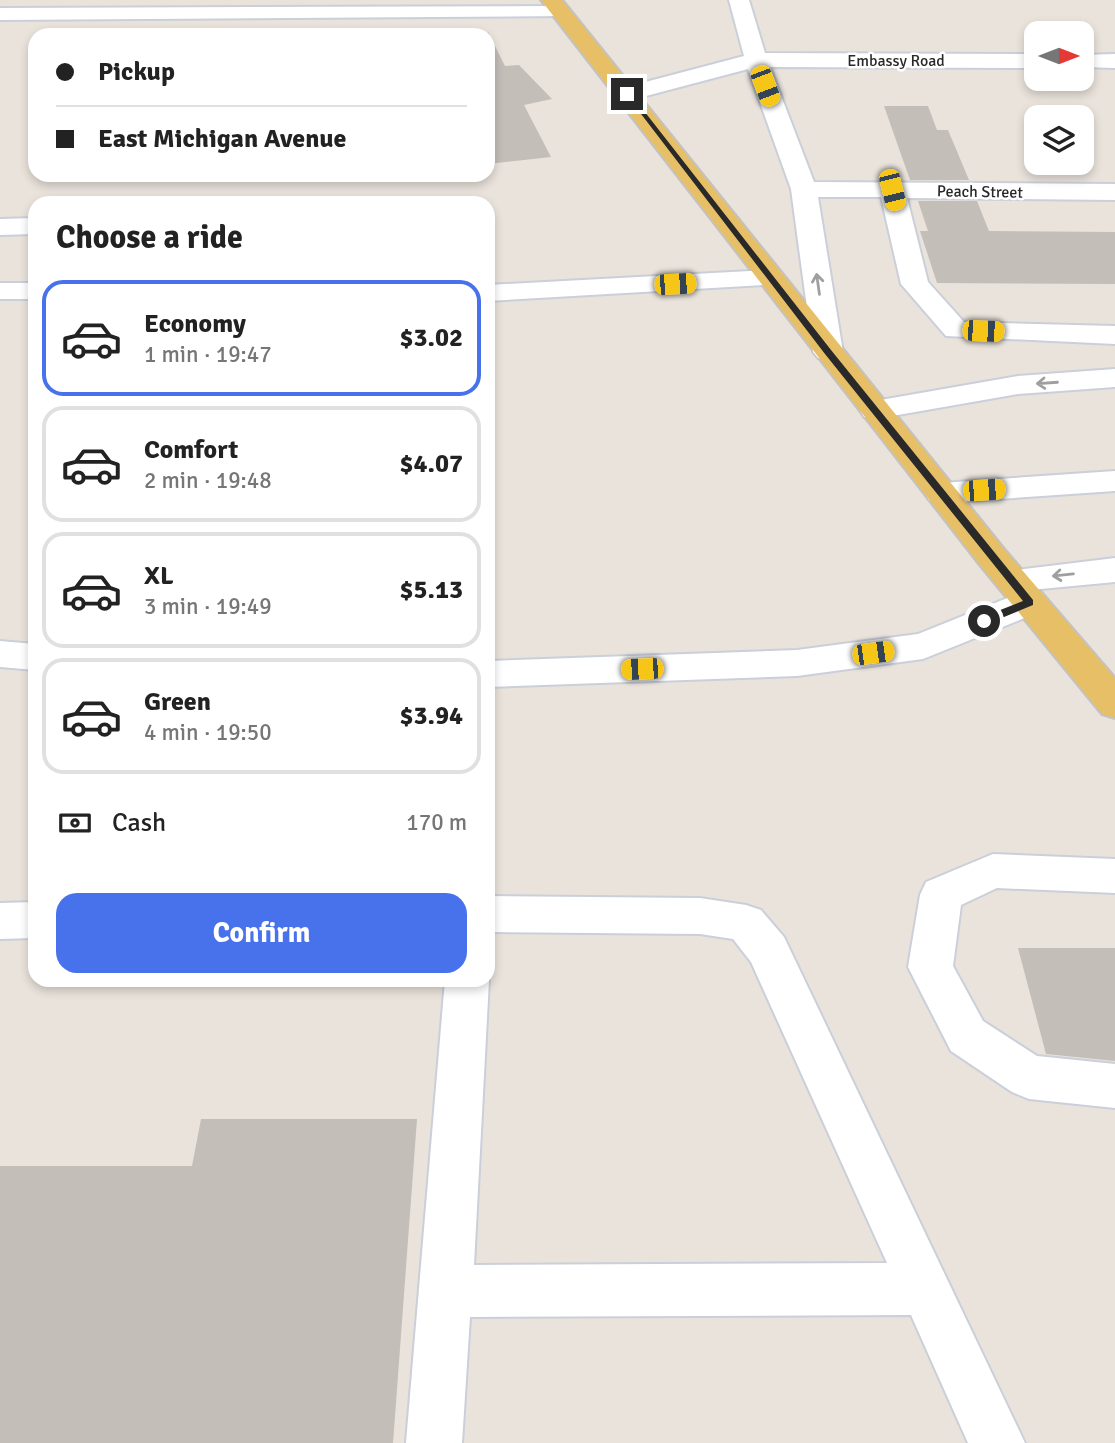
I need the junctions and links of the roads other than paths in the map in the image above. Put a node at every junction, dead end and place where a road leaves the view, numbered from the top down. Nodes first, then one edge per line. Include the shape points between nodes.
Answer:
1 (739, 0) edge
2 (555, 6) edge
3 (0, 14) edge
4 (756, 60) junction
5 (1024, 61) edge
6 (1094, 61) edge
7 (1115, 61) edge
8 (627, 94) junction
9 (804, 189) junction
10 (892, 190) junction
11 (1115, 192) edge
12 (28, 226) edge
13 (0, 227) edge
14 (771, 278) junction
15 (0, 291) edge
16 (28, 291) edge
17 (495, 293) edge
18 (1115, 335) edge
19 (828, 352) junction
20 (1115, 378) edge
21 (875, 410) junction
22 (1115, 481) edge
23 (941, 493) junction
24 (1115, 570) edge
25 (1020, 591) junction
26 (0, 654) edge
27 (28, 656) edge
28 (495, 674) edge
29 (1115, 704) edge
30 (1115, 876) edge
31 (495, 914) edge
32 (28, 920) edge
33 (0, 921) edge
34 (467, 987) edge
35 (1115, 1086) edge
36 (926, 1289) junction
37 (445, 1291) junction
38 (434, 1443) edge
39 (997, 1443) edge

1 - 4 street
2 - 3 street
2 - 8 main road
4 - 5 street, Embassy Road
4 - 8 street, Embassy Road
4 - 9 street
6 - 7 street
8 - 14 main road
9 - 10 street, Peach Street
19 -> 9 street
10 - 11 street, Peach Street
10 - 18 street via 915,284 956,330
12 - 13 street
14 - 17 street
14 - 19 main road
15 - 16 street
19 - 21 main road
20 -> 21 street via 1018,385
21 - 23 main road
22 - 23 street
23 - 25 main road
24 -> 25 street
25 - 28 street via 923,646 797,663
25 - 29 main road
26 - 27 street
30 - 35 street via 993,872 941,895 930,967 967,1036 1018,1070 1029,1077
31 - 36 street via 700,916 746,923 768,950
32 - 33 street
34 - 37 street
36 - 37 street
36 - 39 street
37 - 38 street

